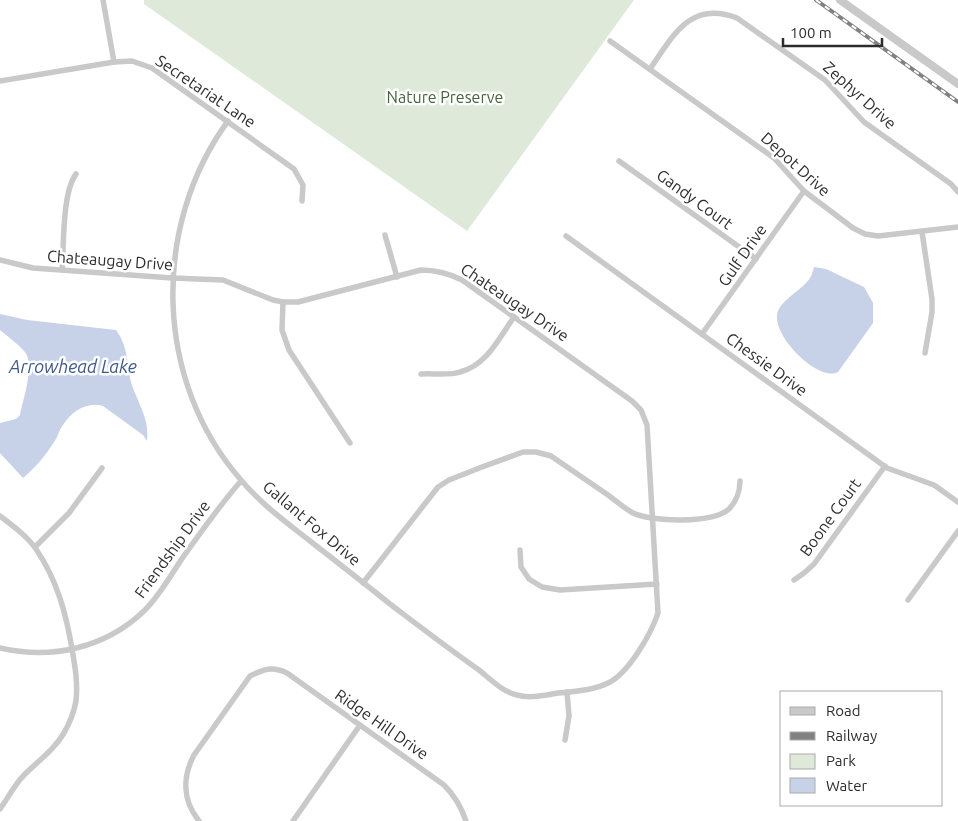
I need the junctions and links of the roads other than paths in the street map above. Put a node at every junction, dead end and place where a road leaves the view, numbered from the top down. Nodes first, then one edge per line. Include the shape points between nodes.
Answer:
1 (103, 0) edge
2 (840, 0) edge
3 (610, 41) dead end
4 (114, 62) junction
5 (650, 69) junction
6 (0, 81) edge
7 (958, 84) edge
8 (228, 121) junction
9 (619, 162) dead end
10 (76, 174) dead end
11 (804, 191) junction
12 (958, 192) edge
13 (302, 201) dead end
14 (958, 227) edge
15 (922, 232) junction
16 (385, 235) dead end
17 (566, 236) dead end
18 (756, 259) junction
19 (0, 260) edge
20 (62, 270) junction
21 (397, 277) junction
22 (172, 278) junction
23 (283, 302) junction
24 (514, 317) junction
25 (702, 334) junction
26 (925, 352) dead end
27 (421, 374) dead end
28 (350, 443) dead end
29 (884, 466) junction
30 (102, 468) dead end
31 (242, 481) junction
32 (740, 481) dead end
33 (958, 502) edge
34 (0, 516) edge
35 (653, 519) junction
36 (958, 531) edge
37 (35, 547) junction
38 (520, 550) dead end
39 (794, 580) dead end
40 (363, 583) junction
41 (657, 584) junction
42 (908, 600) dead end
43 (0, 648) edge
44 (72, 650) junction
45 (567, 692) junction
46 (360, 725) junction
47 (566, 740) dead end
48 (0, 809) edge
49 (199, 821) edge
50 (294, 821) edge
51 (466, 821) edge

1 - 4 street
2 - 7 street
3 - 5 street, Depot Drive
4 - 6 street, Secretariat Lane
4 - 8 street, Secretariat Lane via 132,61 152,68
5 - 11 street, Depot Drive via 774,158
5 - 12 street, Zephyr Drive via 687,19 707,11 726,12 825,80 864,122
8 - 13 street, Secretariat Lane via 294,169 303,185
8 - 22 street, Gallant Fox Drive via 208,154 189,196 178,235
9 - 18 street, Gandy Court
10 - 20 street via 67,198
11 - 15 street, Depot Drive via 845,223 865,234
11 - 18 street, Gulf Drive
14 - 15 street, Depot Drive
15 - 26 street via 932,299
16 - 21 street
17 - 25 street, Chessie Drive
18 - 25 street, Gulf Drive
19 - 20 street, Chateaugay Drive via 33,268
20 - 22 street, Chateaugay Drive
21 - 23 street, Chateaugay Drive via 298,302
21 - 24 street, Chateaugay Drive via 422,270 446,272
22 - 23 street, Chateaugay Drive via 223,280
22 - 31 street, Gallant Fox Drive via 174,332 187,386 210,436
23 - 28 street via 282,330 289,350
24 - 27 street via 475,366 459,373
24 - 35 street, Chateaugay Drive via 641,410 647,425
25 - 29 street, Chessie Drive
29 - 33 street, Chessie Drive via 934,485
29 - 39 street, Boone Court via 814,564
30 - 37 street via 70,513
31 - 40 street, Gallant Fox Drive via 274,513
31 - 44 street, Friendship Drive via 215,511 146,609 107,638
32 - 35 street via 735,502 721,514 707,518
34 - 37 street
35 - 40 street via 632,512 551,456 522,452 438,487
35 - 41 street, Chateaugay Drive
36 - 42 street
37 - 44 street via 59,594
38 - 41 street via 521,567 529,579 542,587 560,590
40 - 45 street, Gallant Fox Drive via 508,692 527,697
41 - 45 street, Chateaugay Drive via 658,613 652,629 623,672 608,684
43 - 44 street, Friendship Drive via 30,653
44 - 48 street via 77,684 71,717 50,751 23,776
45 - 47 street
46 - 49 street, Ridge Hill Drive via 287,673 266,668 250,676 194,756 186,776 186,795
46 - 50 street
46 - 51 street, Ridge Hill Drive via 444,785 455,796

